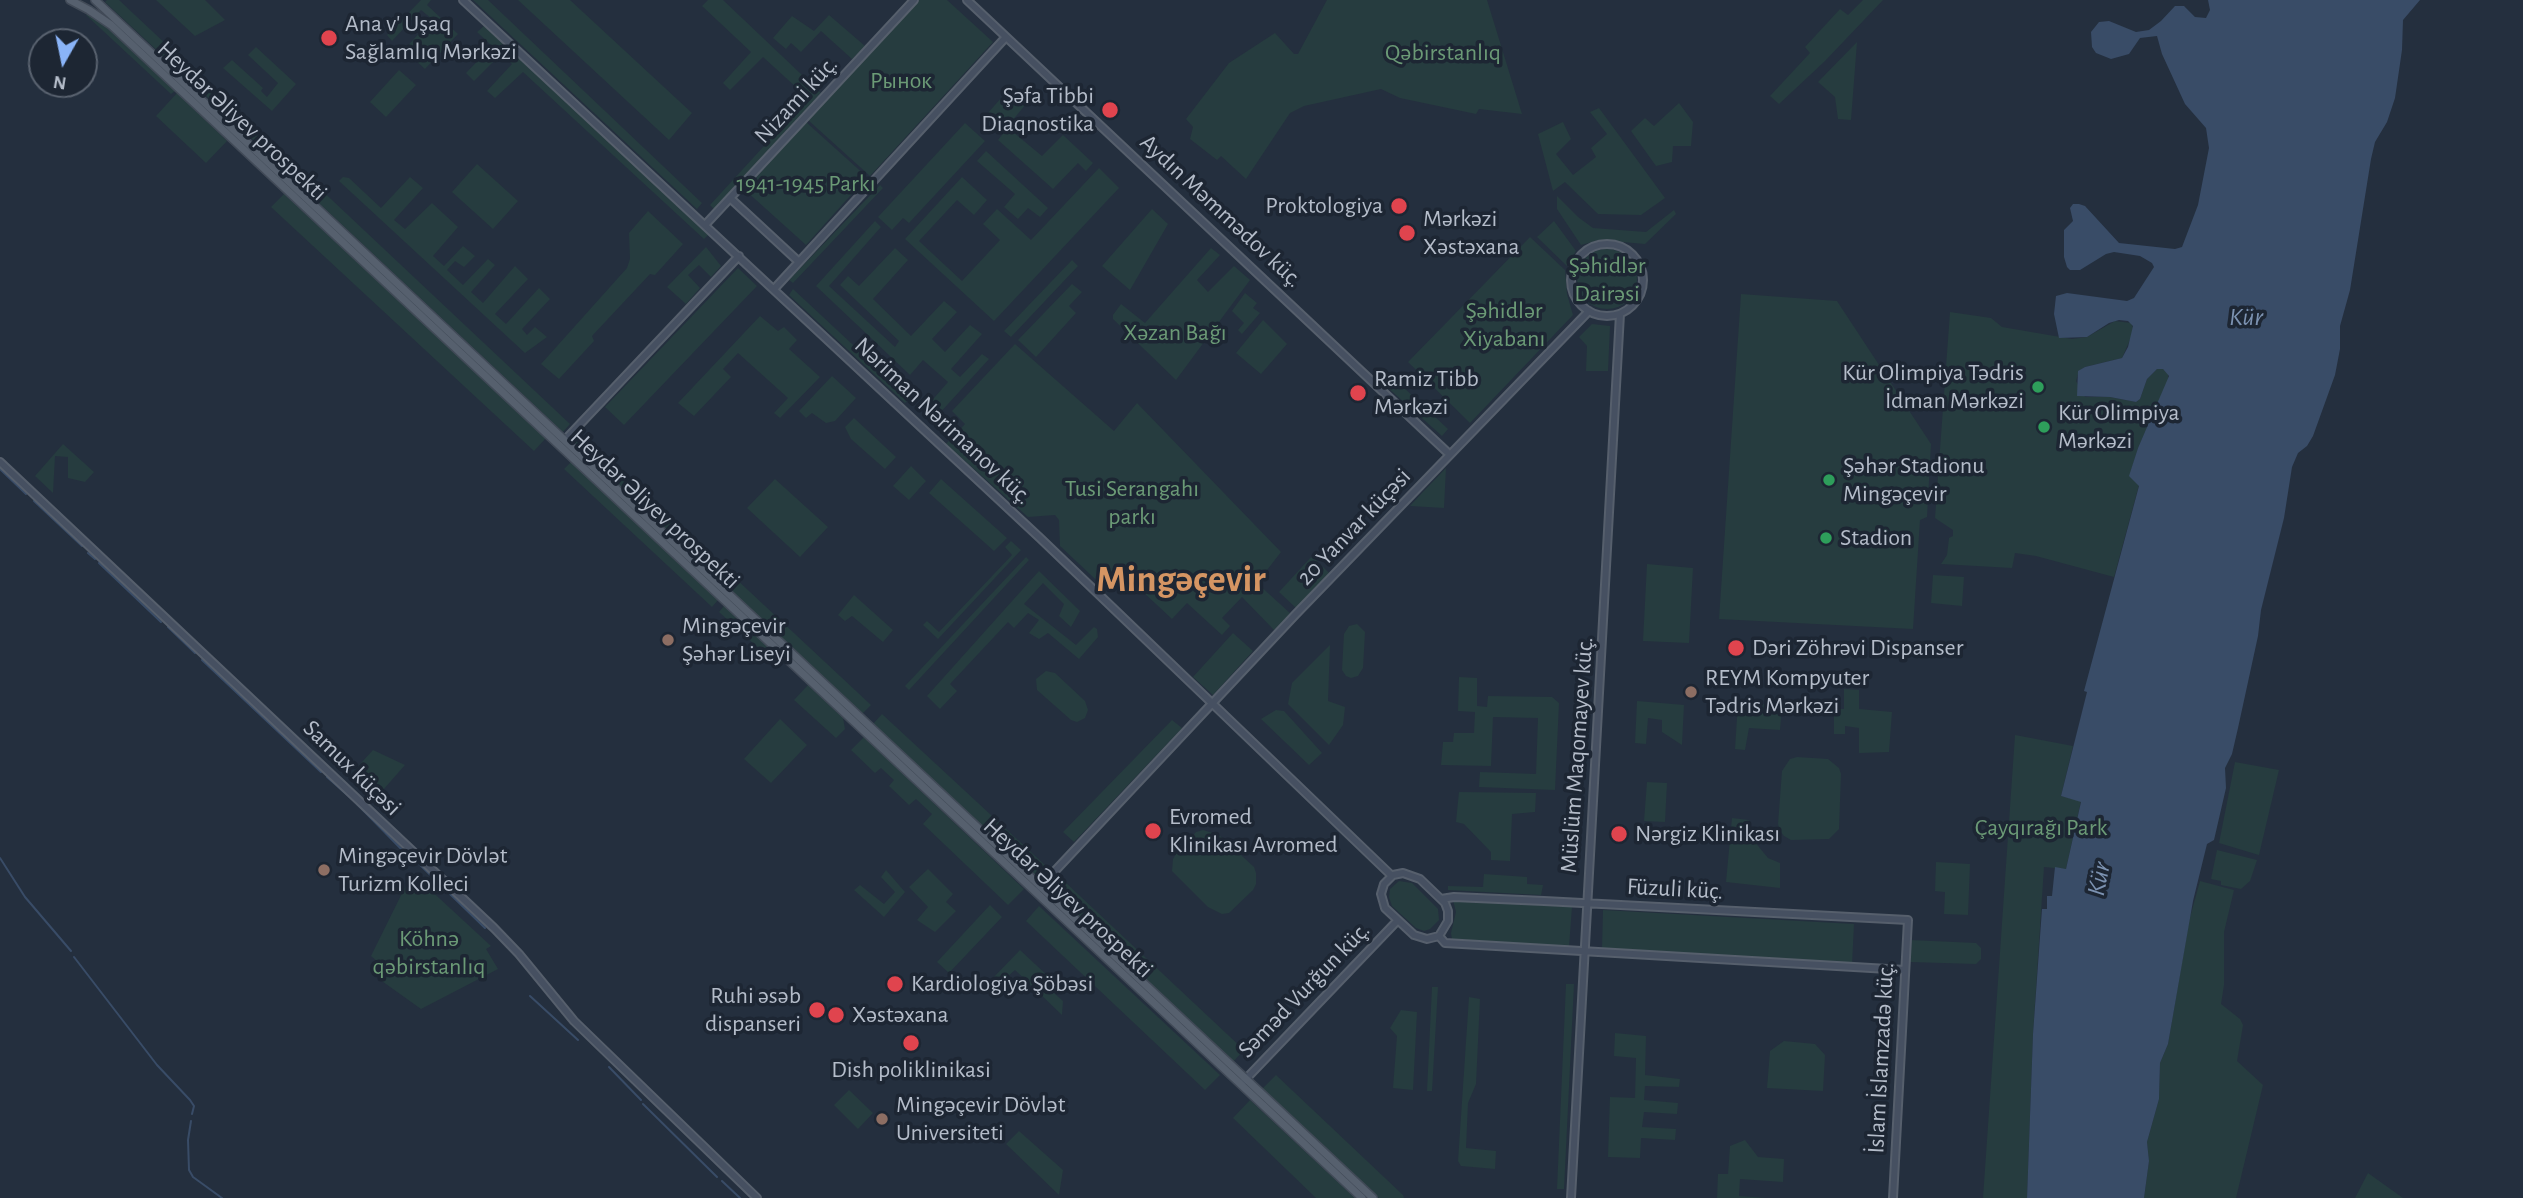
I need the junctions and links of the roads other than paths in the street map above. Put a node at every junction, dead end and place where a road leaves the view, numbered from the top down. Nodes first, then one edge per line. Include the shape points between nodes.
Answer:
1 (70, 0) edge
2 (95, 0) edge
3 (463, 0) edge
4 (914, 0) edge
5 (967, 0) edge
6 (1006, 37) junction
7 (730, 198) junction
8 (705, 225) junction
9 (739, 256) junction
10 (799, 262) junction
11 (775, 288) junction
12 (1589, 311) junction
13 (1620, 314) junction
14 (565, 440) junction
15 (1447, 452) dead end
16 (0, 462) edge
17 (1212, 704) junction
18 (1392, 876) junction
19 (1037, 890) junction
20 (1441, 899) junction
21 (1587, 904) junction
22 (1908, 920) joint
23 (1397, 921) junction
24 (1439, 936) junction
25 (1584, 951) junction
26 (1905, 970) junction
27 (1242, 1082) junction
28 (757, 1198) edge
29 (1362, 1198) edge
30 (1373, 1198) edge
31 (1571, 1198) edge
32 (1893, 1198) edge

1 - 19 main road, Heydər Əliyev prospekti via 111,25
2 - 14 main road, Heydər Əliyev prospekti
3 - 8 street, Nəriman Nərimanov küç.
4 - 7 street, Nizami küç.
5 - 6 street, Aydın Məmmədov küç.
6 - 10 street
6 - 15 street, Aydın Məmmədov küç.
7 - 8 street, Nizami küç.
7 - 10 street
8 - 9 street, Nəriman Nərimanov küç.
9 - 11 street, Nəriman Nərimanov küç.
9 - 14 street
10 - 11 street
11 - 17 street, Nəriman Nərimanov küç.
12 - 13 street
12 - 13 street via 1571,287 1574,264 1591,247 1608,244 1633,255 1643,274 1640,295
12 - 17 street, 20 Yanvar küçəsi
13 - 21 street, Müslüm Maqomayev küç.
14 - 19 main road, Heydər Əliyev prospekti
16 - 28 street, Samux küçəsi via 494,928 574,1021
17 - 18 street, Nəriman Nərimanov küç.
17 - 19 street, 20 Yanvar küçəsi
18 - 20 street via 1415,876
18 - 23 street via 1384,884 1381,899
19 - 27 main road, Heydər Əliyev prospekti
20 - 21 street, Füzuli küç.
20 - 24 street via 1449,915
21 - 22 street, Füzuli küç.
21 - 25 street, Müslüm Maqomayev küç.
22 - 26 street, İslam İslamzadə küç.
23 - 24 street via 1418,937
23 - 27 street, Səməd Vurğun küç.
24 - 25 street via 1445,943
25 - 26 street
25 - 31 street, Müslüm Maqomayev küç.
26 - 32 street, İslam İslamzadə küç.
27 - 29 main road, Heydər Əliyev prospekti
27 - 30 main road, Heydər Əliyev prospekti

